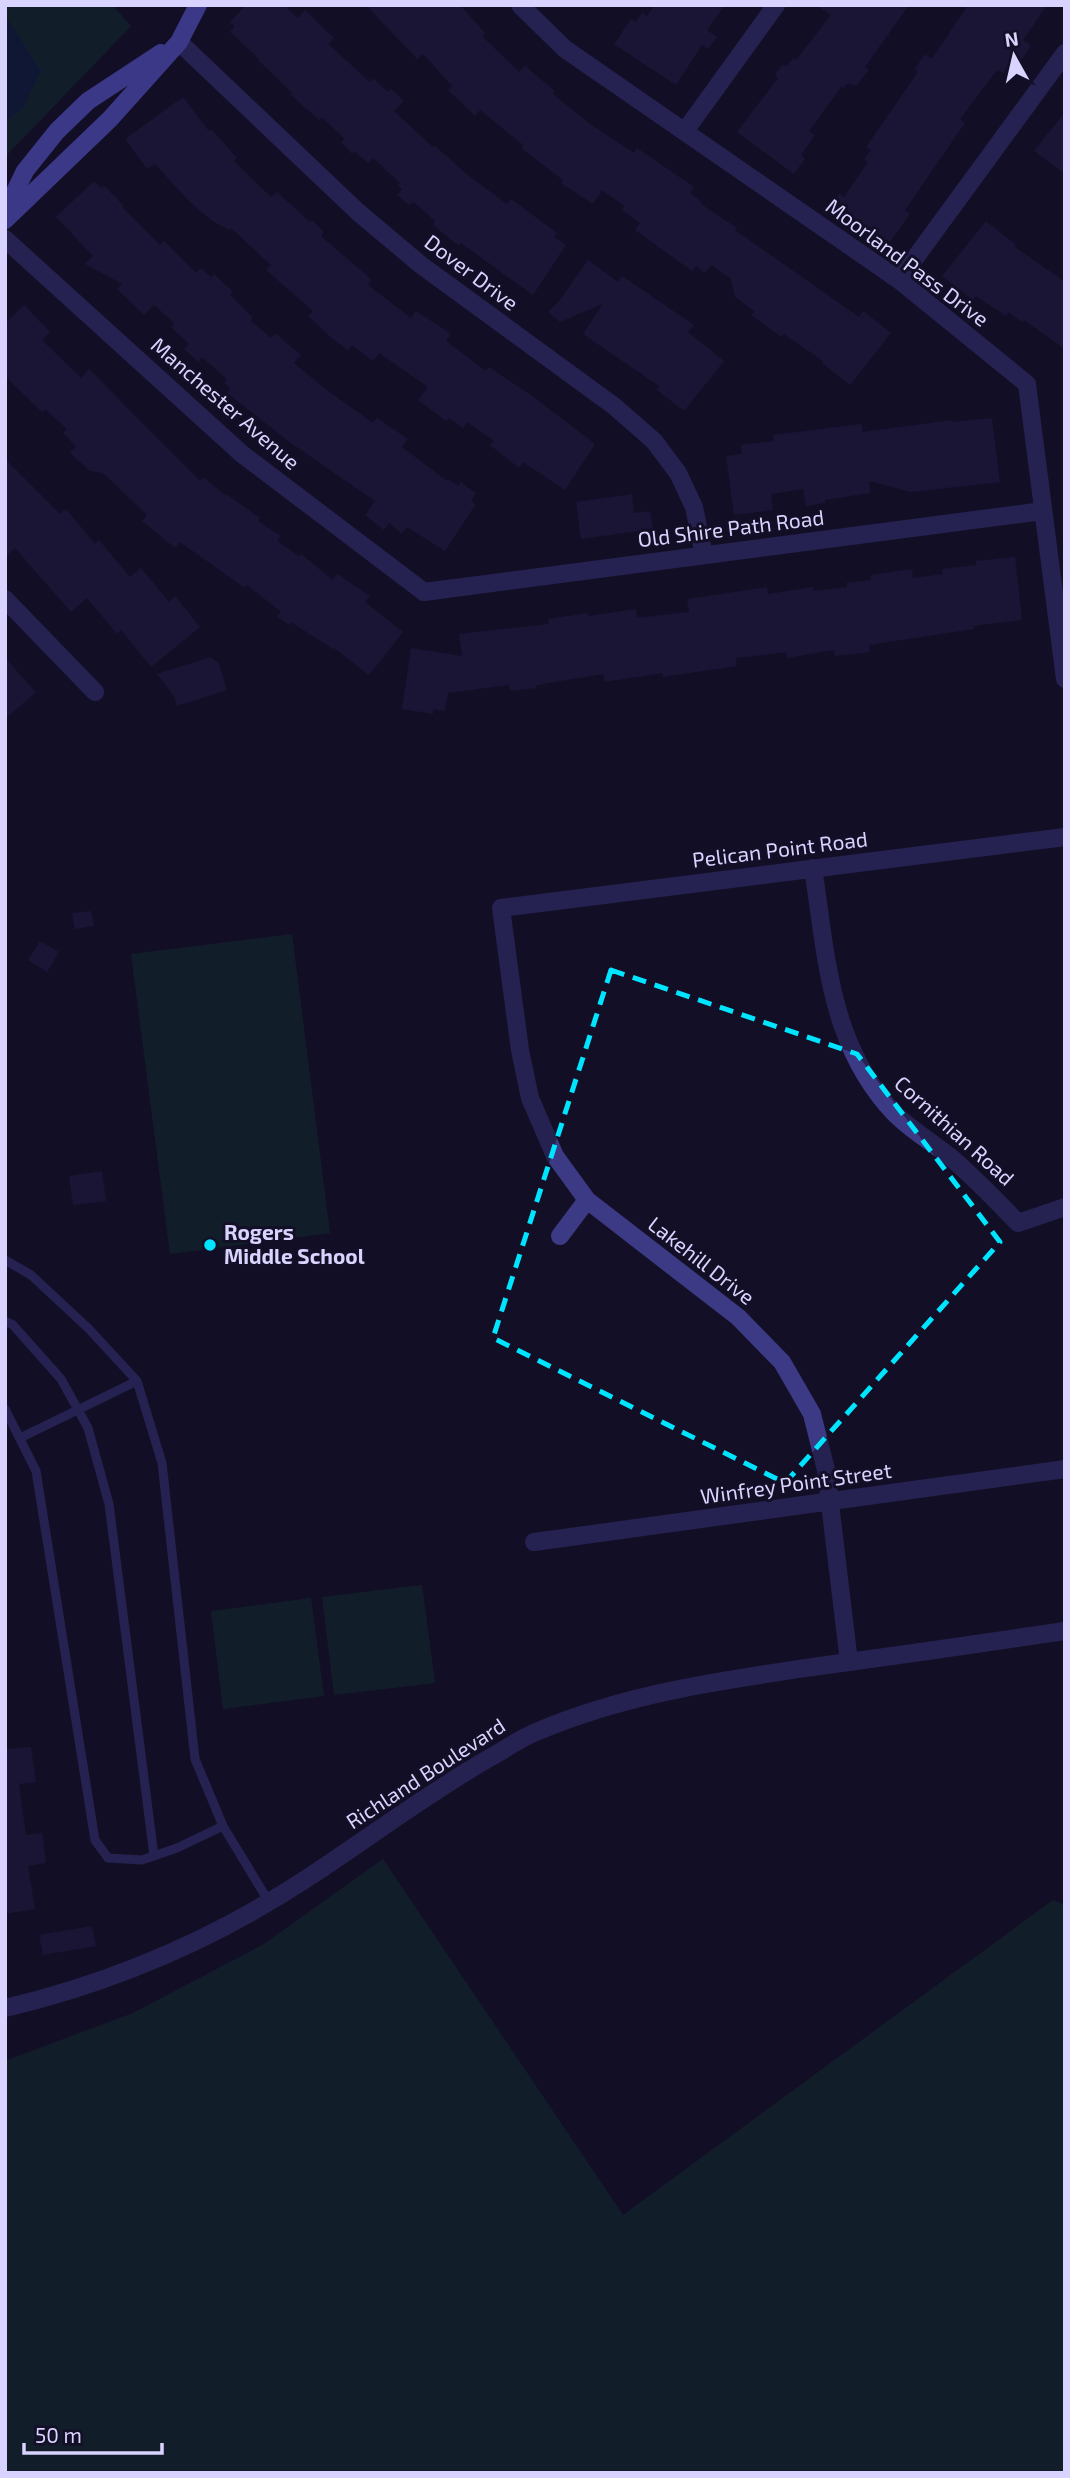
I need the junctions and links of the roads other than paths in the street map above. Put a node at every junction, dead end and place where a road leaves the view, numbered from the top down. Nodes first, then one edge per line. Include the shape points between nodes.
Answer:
1 (198, 5) edge
2 (520, 5) edge
3 (776, 5) edge
4 (179, 41) junction
5 (1065, 53) edge
6 (685, 131) junction
7 (5, 212) edge
8 (5, 220) edge
9 (5, 239) edge
10 (899, 280) junction
11 (1043, 511) junction
12 (705, 555) junction
13 (424, 592) joint
14 (5, 599) edge
15 (1065, 679) edge
16 (95, 692) dead end
17 (1065, 837) edge
18 (813, 868) junction
19 (501, 908) joint
20 (587, 1200) junction
21 (1065, 1207) edge
22 (560, 1236) dead end
23 (5, 1260) edge
24 (5, 1321) edge
25 (137, 1381) junction
26 (5, 1409) edge
27 (79, 1411) junction
28 (20, 1438) junction
29 (1065, 1469) edge
30 (830, 1502) junction
31 (534, 1542) dead end
32 (1065, 1631) edge
33 (849, 1662) junction
34 (223, 1826) junction
35 (154, 1856) junction
36 (270, 1902) junction
37 (5, 2008) edge

1 - 4 street
2 - 6 street, Moorland Pass Drive via 565,49
3 - 6 street
4 - 7 street via 88,101 57,131 25,171
4 - 8 street via 110,119
4 - 12 street, Dover Drive via 358,212 421,265 614,405 654,441 678,473 694,507
5 - 10 street
6 - 10 street, Moorland Pass Drive
9 - 13 street, Manchester Avenue via 242,454
10 - 11 street, Moorland Pass Drive via 1027,384
11 - 12 street, Old Shire Path Road
11 - 15 street, Moorland Pass Drive
12 - 13 street, Old Shire Path Road
14 - 16 street
17 - 18 street, Pelican Point Road
18 - 19 street, Pelican Point Road
18 - 21 street, Cornithian Road via 841,1028 863,1074 888,1108 980,1183 1018,1223
19 - 20 street, Lakehill Drive via 530,1098 555,1156
20 - 22 street
20 - 30 street, Lakehill Drive via 738,1317 782,1362 812,1413
23 - 25 lane via 31,1275
24 - 27 lane via 61,1379
25 - 27 lane
25 - 34 lane via 162,1463 195,1759
26 - 28 lane
27 - 28 lane
27 - 35 lane via 109,1504
28 - 35 lane via 36,1471 95,1840 108,1858
29 - 30 street, Winfrey Point Street
30 - 31 street, Winfrey Point Street
30 - 33 street, Lakehill Drive
32 - 33 street, Richland Boulevard
33 - 36 street, Richland Boulevard via 664,1691 599,1708 534,1733 463,1773
34 - 35 lane
34 - 36 lane
36 - 37 street, Richland Boulevard via 145,1965

